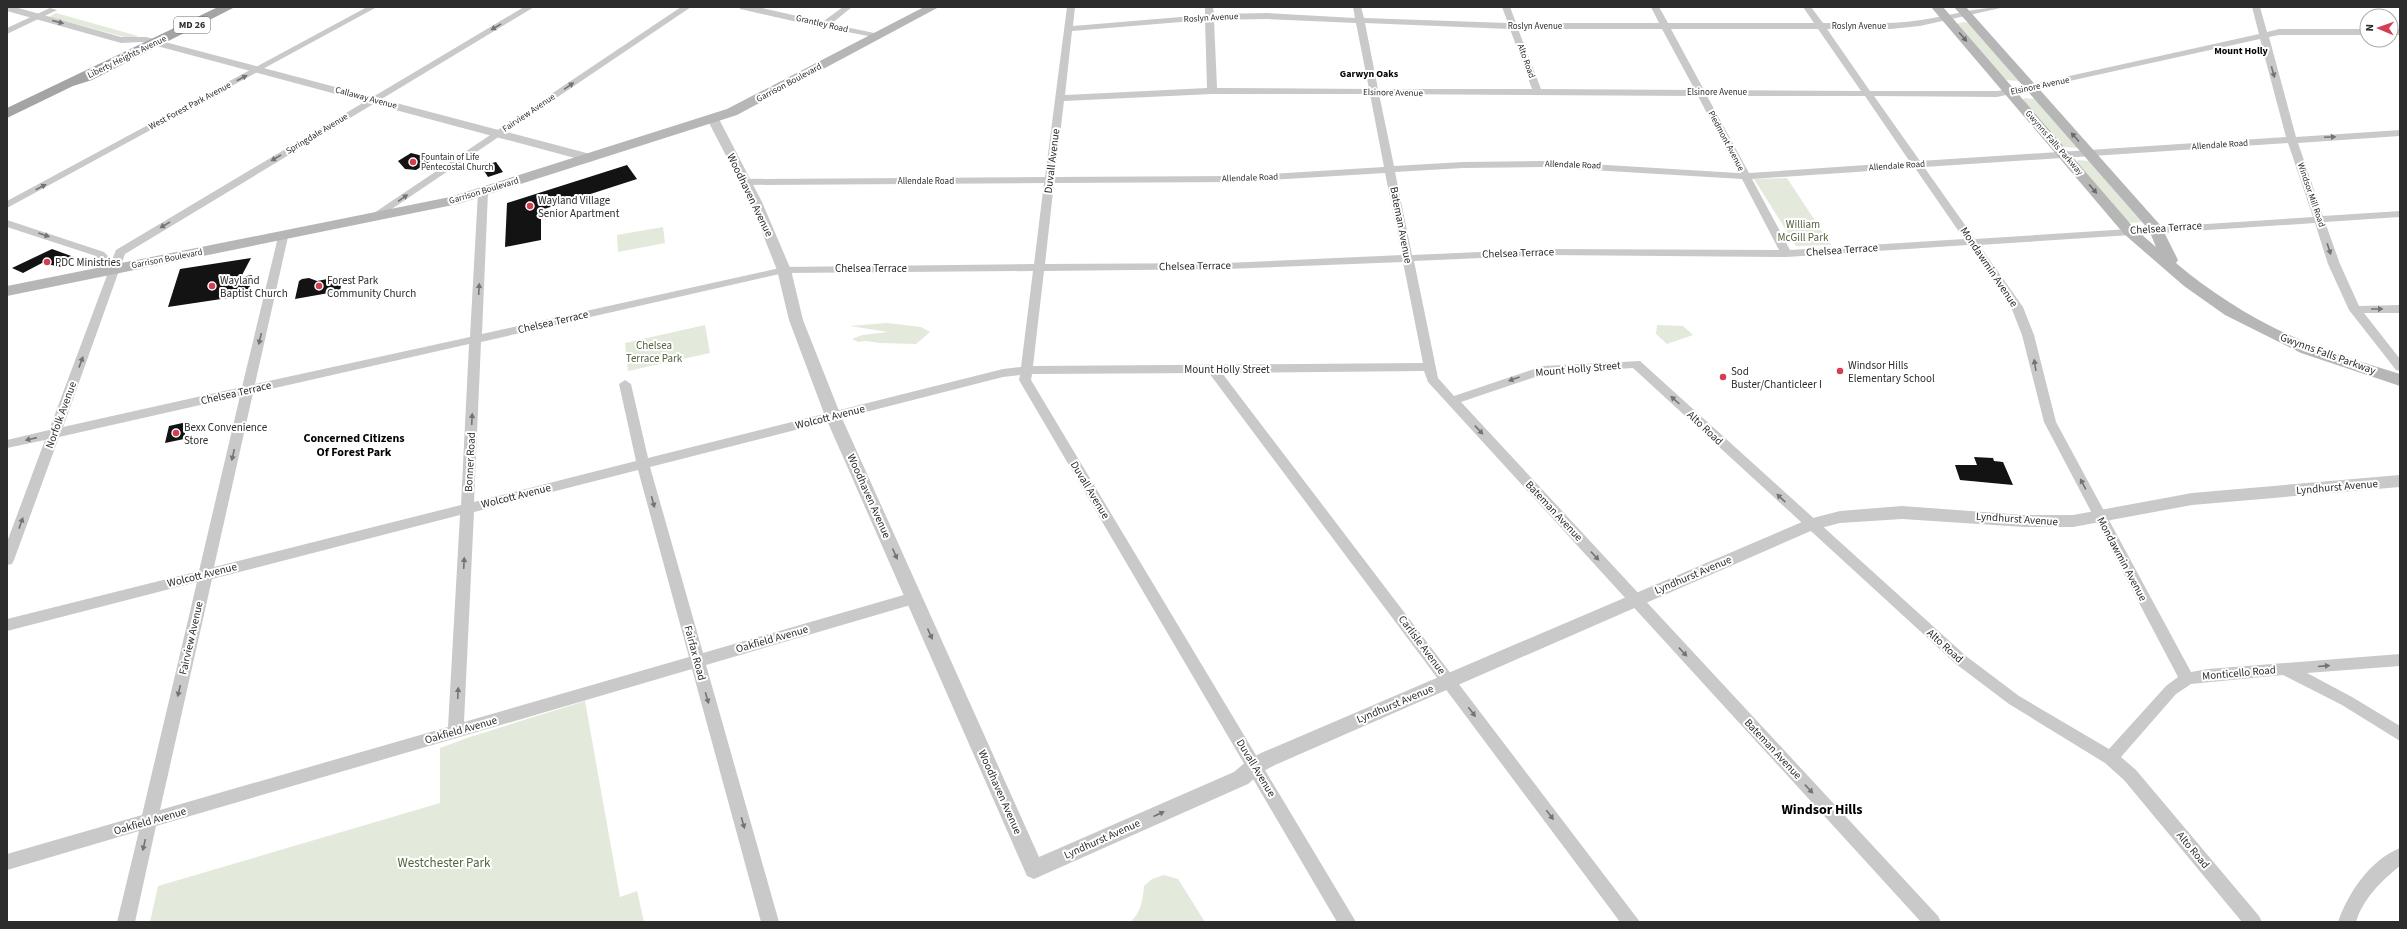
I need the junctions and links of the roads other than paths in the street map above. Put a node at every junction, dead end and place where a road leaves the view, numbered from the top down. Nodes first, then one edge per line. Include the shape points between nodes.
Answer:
1 (209, 7) edge
2 (228, 7) edge
3 (373, 7) edge
4 (530, 7) edge
5 (687, 7) edge
6 (744, 7) edge
7 (848, 7) edge
8 (933, 7) edge
9 (1071, 7) edge
10 (1209, 7) edge
11 (1357, 7) edge
12 (1506, 7) edge
13 (1655, 7) edge
14 (1807, 7) edge
15 (1937, 7) edge
16 (2001, 7) edge
17 (2256, 7) edge
18 (7, 8) edge
19 (1964, 10) edge
20 (44, 11) edge
21 (1209, 17) junction
22 (1947, 18) junction
23 (1360, 19) junction
24 (98, 22) dead end
25 (824, 25) junction
26 (1664, 25) junction
27 (1513, 26) junction
28 (1820, 26) junction
29 (121, 28) dead end
30 (1068, 28) junction
31 (7, 31) edge
32 (2359, 32) edge
33 (876, 36) junction
34 (2262, 36) junction
35 (142, 40) junction
36 (157, 43) junction
37 (258, 69) junction
38 (68, 83) junction
39 (2031, 88) junction
40 (1212, 91) junction
41 (1700, 92) junction
42 (2010, 92) junction
43 (1374, 93) junction
44 (1538, 93) junction
45 (1867, 93) junction
46 (1060, 98) junction
47 (374, 100) junction
48 (7, 114) edge
49 (713, 119) junction
50 (499, 133) junction
51 (2400, 133) edge
52 (2292, 140) junction
53 (2090, 153) junction
54 (2064, 155) junction
55 (590, 158) junction
56 (1919, 165) junction
57 (1390, 171) junction
58 (1745, 176) junction
59 (1049, 180) junction
60 (745, 182) junction
61 (483, 192) junction
62 (7, 206) edge
63 (2400, 214) edge
64 (370, 219) junction
65 (2319, 219) junction
66 (7, 223) edge
67 (2156, 229) junction
68 (2129, 231) junction
69 (283, 237) junction
70 (1972, 241) junction
71 (1786, 254) junction
72 (1407, 258) junction
73 (1038, 267) junction
74 (115, 270) junction
75 (784, 270) junction
76 (2178, 271) junction
77 (7, 291) edge
78 (2400, 309) edge
79 (2355, 310) junction
80 (476, 339) junction
81 (1636, 364) joint
82 (1429, 367) junction
83 (2400, 367) edge
84 (1213, 369) junction
85 (1026, 370) junction
86 (2400, 380) edge
87 (625, 384) dead end
88 (248, 390) junction
89 (1452, 401) junction
90 (833, 416) junction
91 (54, 433) junction
92 (7, 444) edge
93 (643, 464) junction
94 (2400, 481) edge
95 (467, 508) junction
96 (2101, 519) junction
97 (1810, 525) junction
98 (7, 560) edge
99 (206, 575) junction
100 (914, 598) junction
101 (1635, 600) junction
102 (7, 625) edge
103 (2400, 660) edge
104 (697, 661) junction
105 (2285, 669) junction
106 (2187, 679) junction
107 (1448, 681) junction
108 (456, 732) junction
109 (2400, 734) edge
110 (2112, 758) junction
111 (1255, 766) junction
112 (149, 821) junction
113 (2400, 856) edge
114 (7, 862) edge
115 (1034, 869) joint
116 (126, 922) edge
117 (770, 922) edge
118 (1347, 922) edge
119 (1631, 922) edge
120 (1932, 922) edge
121 (2253, 922) edge
122 (2347, 922) edge

1 - 35 main road, Liberty Heights Avenue / MD 26
2 - 36 main road, Liberty Heights Avenue / MD 26
3 - 37 street, West Forest Park Avenue
4 -> 47 street, Springdale Avenue
50 -> 5 street, Fairview Avenue
6 - 25 street, Grantley Road
7 - 25 street
8 - 33 main road, Garrison Boulevard
9 - 30 street, Duvall Avenue
10 - 21 street
11 - 23 street, Bateman Avenue
12 - 27 street, Alto Road
13 - 26 street, Piedmont Avenue
14 - 28 street, Mondawmin Avenue
15 - 22 main road, Gwynns Falls Parkway
16 - 19 street, Roslyn Avenue
17 - 34 street, Windsor Mill Road
18 - 20 street, Callaway Avenue
19 - 22 street, Roslyn Avenue
19 - 39 main road, Gwynns Falls Parkway
20 - 24 street, Callaway Avenue
20 - 31 street
20 -> 35 street, Callaway Avenue via 121,40
21 - 23 street, Roslyn Avenue via 1287,16
21 - 30 street, Roslyn Avenue
21 - 40 street
22 - 28 street, Roslyn Avenue via 1899,25
22 -> 42 main road, Gwynns Falls Parkway
23 - 27 street, Roslyn Avenue via 1441,25
23 - 43 street, Bateman Avenue
25 - 33 street, Grantley Road
26 - 27 street, Roslyn Avenue
26 - 28 street, Roslyn Avenue
26 - 41 street, Piedmont Avenue
27 - 44 street, Alto Road
28 - 45 street, Mondawmin Avenue
29 - 35 street, Callaway Avenue via 143,34
30 - 46 street, Duvall Avenue
32 - 34 street, Elsinore Avenue via 2279,32
33 - 49 main road, Garrison Boulevard via 766,95
34 - 39 street, Elsinore Avenue
34 -> 52 street, Windsor Mill Road
35 - 36 street, Callaway Avenue
35 - 38 main road, Liberty Heights Avenue
36 - 37 street, Callaway Avenue
36 - 38 main road, Liberty Heights Avenue via 87,77
37 - 47 street, Callaway Avenue
62 -> 37 street, West Forest Park Avenue
38 - 48 main road, Liberty Heights Avenue
39 - 42 street, Elsinore Avenue
53 -> 39 main road, Gwynns Falls Parkway
40 - 43 street, Elsinore Avenue
40 - 46 street, Elsinore Avenue
41 - 44 street, Elsinore Avenue
41 - 45 street, Elsinore Avenue
41 - 58 street, Piedmont Avenue
42 - 45 street, Elsinore Avenue
42 - 54 main road, Gwynns Falls Parkway
43 - 44 street, Elsinore Avenue
43 - 57 street, Bateman Avenue
45 - 56 street, Mondawmin Avenue
46 - 59 street, Duvall Avenue
47 - 50 street, Callaway Avenue
47 -> 74 street, Springdale Avenue via 120,252
49 - 55 main road, Garrison Boulevard
49 - 60 street, Woodhaven Avenue
50 - 55 street, Callaway Avenue
64 -> 50 street, Fairview Avenue
52 -> 51 street, Allendale Road
52 - 53 street, Allendale Road
52 - 65 street, Windsor Mill Road
53 - 54 street, Allendale Road
53 - 67 main road, Gwynns Falls Parkway
54 - 56 street, Allendale Road
54 -> 68 main road, Gwynns Falls Parkway
55 - 61 main road, Garrison Boulevard
56 - 58 street, Allendale Road
56 - 70 street, Mondawmin Avenue
57 - 58 street, Allendale Road via 1463,165 1541,164
57 - 59 street, Allendale Road via 1235,179
57 - 72 street, Bateman Avenue
58 - 71 street, Piedmont Avenue
59 - 60 street, Allendale Road
59 - 73 street, Duvall Avenue
60 - 75 street, Woodhaven Avenue
61 - 64 main road, Garrison Boulevard via 431,207
80 -> 61 street, Bonner Road
63 - 65 street, Chelsea Terrace
64 - 69 main road, Garrison Boulevard
65 - 67 street, Chelsea Terrace
65 -> 79 street, Windsor Mill Road via 2334,264
66 -> 74 street via 100,254
67 - 68 street, Chelsea Terrace
67 - 76 main road, Gwynns Falls Parkway via 2166,254
68 - 70 street, Chelsea Terrace
68 - 76 main road, Gwynns Falls Parkway
69 - 74 main road, Garrison Boulevard
69 -> 88 street, Fairview Avenue
70 - 71 street, Chelsea Terrace
96 -> 70 street, Mondawmin Avenue via 2050,422 2037,381 2031,340 2026,325 2006,290
71 - 72 street, Chelsea Terrace via 1547,252
72 - 73 street, Chelsea Terrace via 1225,266
72 - 82 street, Bateman Avenue
73 - 75 street, Chelsea Terrace
73 - 85 street, Duvall Avenue
74 - 77 main road, Garrison Boulevard
91 -> 74 street, Norfolk Avenue
75 - 80 street, Chelsea Terrace
75 - 90 street, Woodhaven Avenue via 796,320
76 - 86 main road, Gwynns Falls Parkway via 2209,298 2277,336 2314,352
79 -> 78 street
79 - 83 street, Windsor Mill Road
80 - 88 street, Chelsea Terrace
95 -> 80 street, Bonner Road
81 -> 89 street, Mount Holly Street via 1543,370
97 -> 81 street, Alto Road
82 - 84 street, Mount Holly Street
82 - 89 street, Bateman Avenue via 1432,379
84 - 85 street, Mount Holly Street
84 - 107 street, Carlisle Avenue
85 - 90 street, Wolcott Avenue via 1003,373
85 - 111 street, Duvall Avenue via 1025,380
87 - 93 street, Fairfax Road
88 - 91 street, Chelsea Terrace
88 -> 99 street, Fairview Avenue
89 -> 101 street, Bateman Avenue
90 - 93 street, Wolcott Avenue
90 -> 100 street, Woodhaven Avenue
91 -> 92 street, Chelsea Terrace
98 -> 91 street, Norfolk Avenue
93 - 95 street, Wolcott Avenue
93 -> 104 street, Fairfax Road
94 - 96 street, Lyndhurst Avenue via 2192,499 2146,506
95 - 99 street, Wolcott Avenue
108 -> 95 street, Bonner Road
96 - 97 street, Lyndhurst Avenue via 2055,522 1918,512 1866,512
96 - 106 street, Mondawmin Avenue
97 - 101 street, Lyndhurst Avenue
97 - 110 street, Alto Road via 1991,685
99 - 102 street, Wolcott Avenue
99 -> 112 street, Fairview Avenue
100 - 104 street, Oakfield Avenue
100 -> 115 street, Woodhaven Avenue
101 - 107 street, Lyndhurst Avenue
101 -> 120 street, Bateman Avenue
105 -> 103 street, Monticello Road
104 - 108 street, Oakfield Avenue
104 -> 117 street, Fairfax Road
105 - 106 street, Monticello Road
105 - 109 street via 2347,700
106 - 110 street, Monticello Road via 2171,690
107 - 111 street, Lyndhurst Avenue
107 -> 119 street, Carlisle Avenue
108 - 112 street, Oakfield Avenue
110 - 121 street, Alto Road via 2146,792
115 -> 111 street, Lyndhurst Avenue via 1241,778
111 - 118 street, Duvall Avenue
112 - 114 street, Oakfield Avenue
112 -> 116 street, Fairview Avenue
113 - 122 street via 2384,867 2362,893

